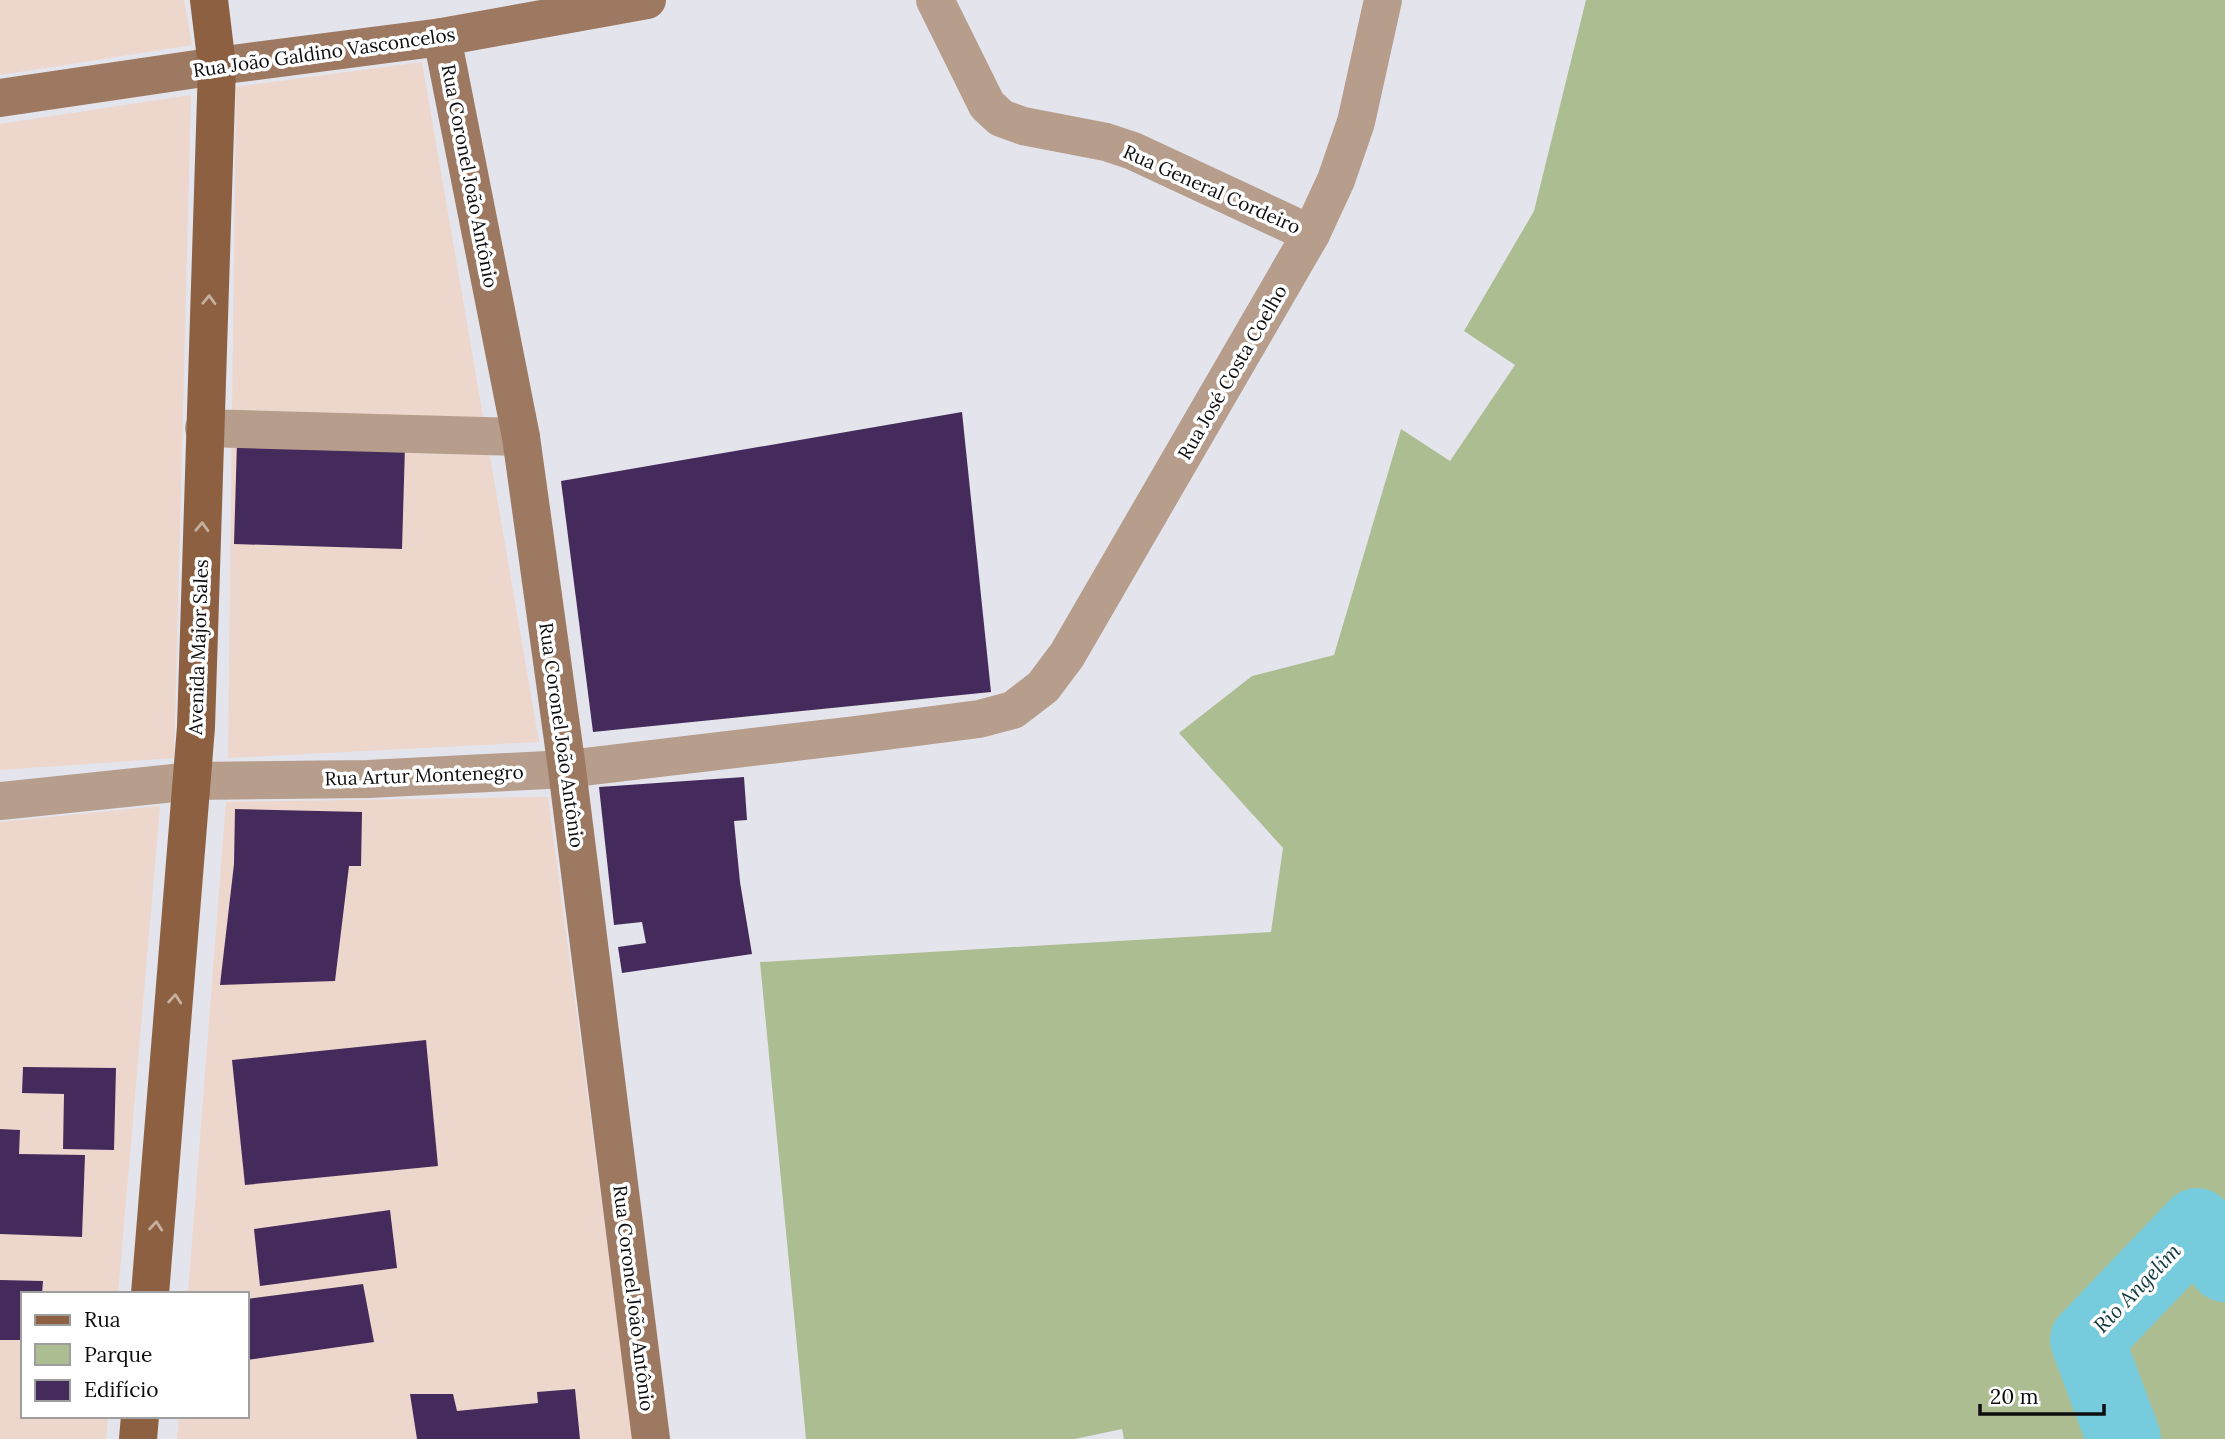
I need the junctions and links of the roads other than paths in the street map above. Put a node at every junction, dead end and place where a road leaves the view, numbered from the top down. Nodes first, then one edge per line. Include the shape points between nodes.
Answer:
1 (209, 0) edge
2 (647, 0) edge
3 (935, 0) edge
4 (1383, 0) edge
5 (442, 37) junction
6 (217, 65) junction
7 (0, 98) edge
8 (1311, 234) junction
9 (204, 428) junction
10 (521, 437) junction
11 (1013, 710) joint
12 (566, 769) junction
13 (193, 781) junction
14 (0, 801) edge
15 (150, 1292) edge
16 (140, 1418) edge
17 (138, 1439) edge
18 (652, 1439) edge

1 - 6 main road, Avenida Major Sales
2 - 5 street, Rua João Galdino Vasconcelos
3 - 8 street, Rua General Cordeiro via 980,93 1002,118 1133,151
4 - 8 street, Rua José Costa Coelho via 1356,122
5 - 6 street, Rua João Galdino Vasconcelos
5 - 10 street, Rua Coronel João Antônio
6 - 7 street, Rua João Galdino Vasconcelos
9 -> 6 main road, Avenida Major Sales
8 - 11 street, Rua José Costa Coelho via 1068,655 1042,687
9 - 10 street
13 -> 9 main road, Avenida Major Sales
10 - 12 street, Rua Coronel João Antônio
11 - 12 street, Rua Artur Montenegro via 855,736
12 - 13 street, Rua Artur Montenegro via 368,779
12 - 18 street, Rua Coronel João Antônio
13 - 14 street, Rua Artur Montenegro
15 -> 13 main road, Avenida Major Sales
16 - 17 main road

